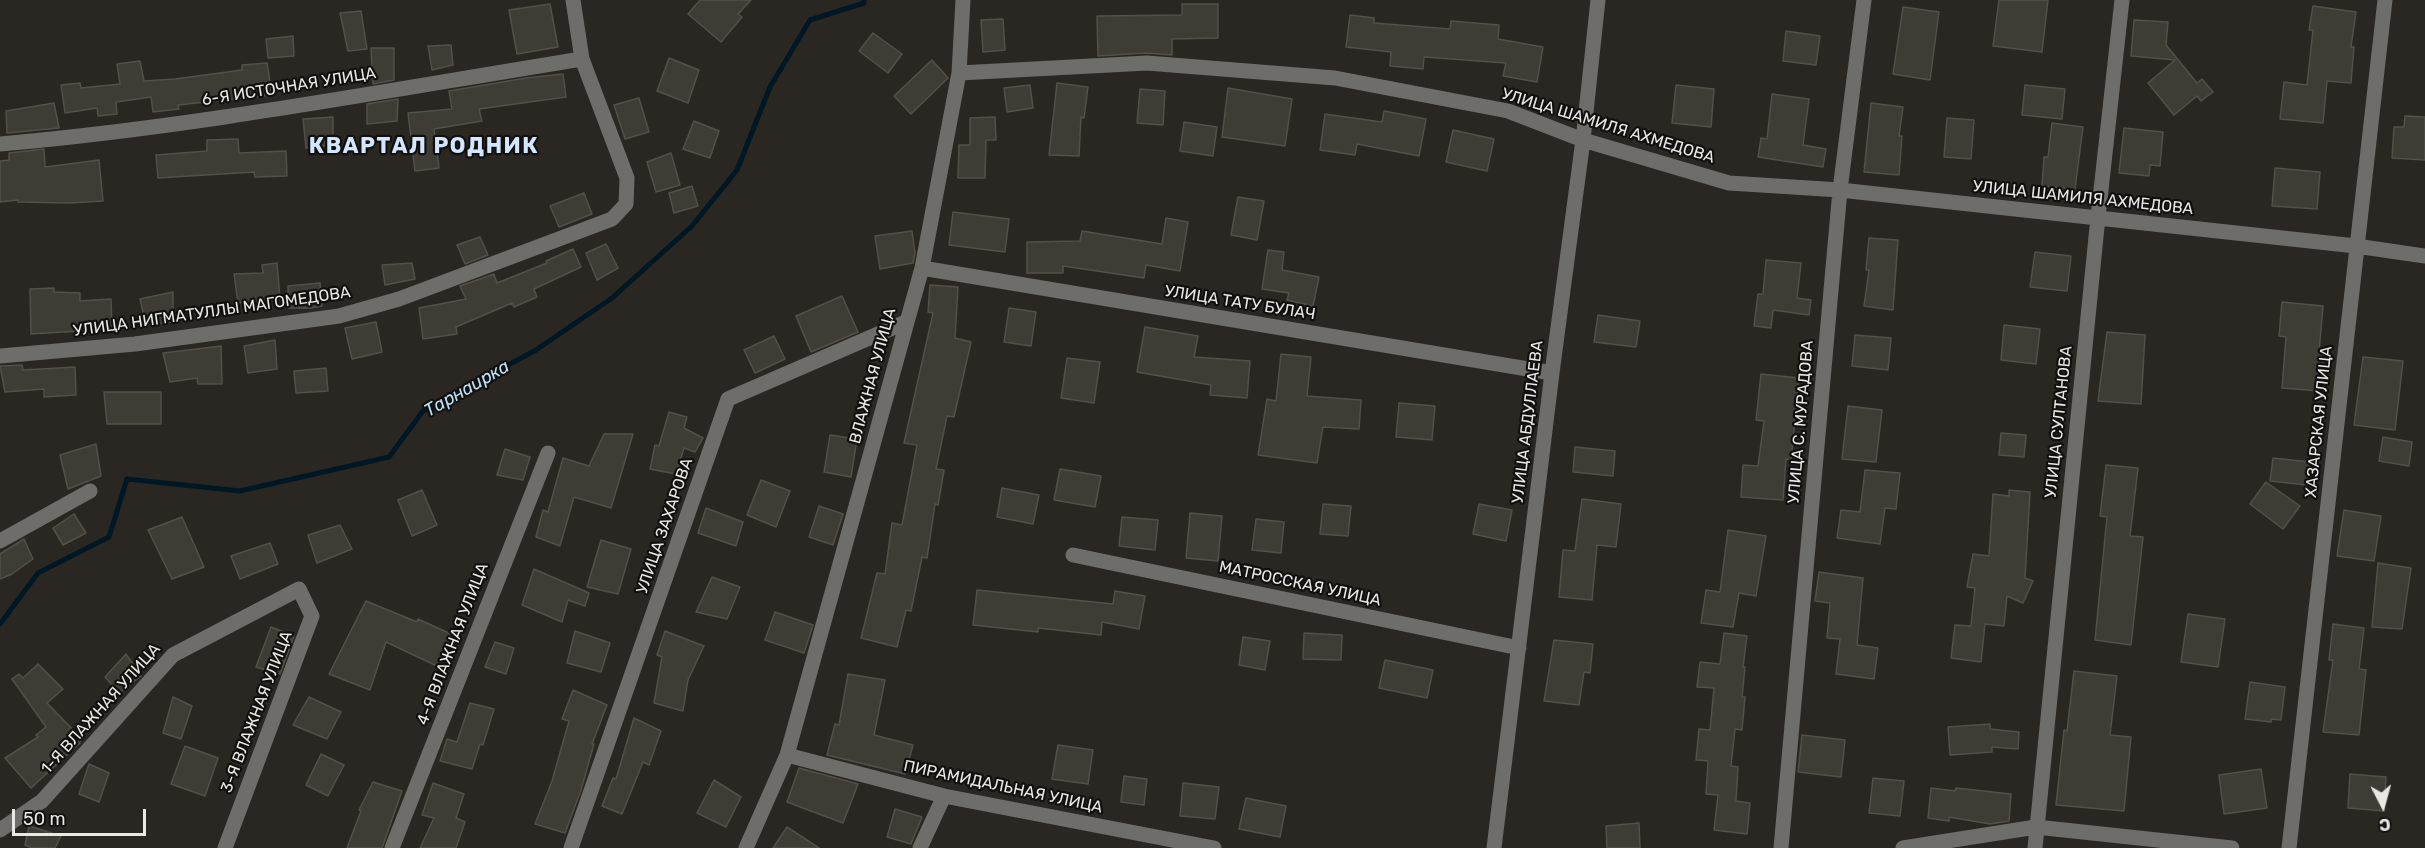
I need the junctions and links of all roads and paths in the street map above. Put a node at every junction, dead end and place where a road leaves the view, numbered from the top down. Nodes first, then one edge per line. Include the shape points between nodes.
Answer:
1 (573, 0) edge
2 (963, 0) edge
3 (1598, 0) edge
4 (1864, 0) edge
5 (2122, 0) edge
6 (2385, 0) edge
7 (582, 59) junction
8 (959, 73) junction
9 (1583, 140) junction
10 (0, 144) edge
11 (1840, 190) junction
12 (2097, 217) junction
13 (2356, 246) junction
14 (2425, 256) edge
15 (922, 268) junction
16 (906, 322) junction
17 (0, 356) edge
18 (1552, 373) junction
19 (548, 453) dead end
20 (90, 491) dead end
21 (0, 541) edge
22 (1073, 555) dead end
23 (299, 589) joint
24 (1519, 648) junction
25 (787, 755) junction
26 (944, 796) junction
27 (2036, 827) junction
28 (0, 830) edge
29 (225, 848) edge
30 (392, 848) edge
31 (571, 848) edge
32 (746, 848) edge
33 (920, 848) edge
34 (1214, 848) edge
35 (1494, 848) edge
36 (1781, 848) edge
37 (1903, 848) edge
38 (2035, 848) edge
39 (2232, 848) edge
40 (2289, 848) edge

1 - 7 street, УЛИЦА НИГМАТУЛЛЫ МАГОМЕДОВА
2 - 8 street, ВЛАЖНАЯ УЛИЦА
3 - 9 street, УЛИЦА АБДУЛЛАЕВА
4 - 11 street, УЛИЦА С. МУРАДОВА
5 - 12 street, УЛИЦА СУЛТАНОВА
6 - 13 street, ХАЗАРСКАЯ УЛИЦА
7 - 10 street, 6-Я ИСТОЧНАЯ УЛИЦА via 74,138
7 - 17 street, УЛИЦА НИГМАТУЛЛЫ МАГОМЕДОВА via 627,178 626,204 612,219 399,299 339,316 135,344
8 - 9 street, УЛИЦА ШАМИЛЯ АХМЕДОВА via 1147,63 1335,78 1508,111
8 - 15 street, ВЛАЖНАЯ УЛИЦА
9 - 11 street, УЛИЦА ШАМИЛЯ АХМЕДОВА via 1729,183
9 - 18 street, УЛИЦА АБДУЛЛАЕВА
11 - 12 street, УЛИЦА ШАМИЛЯ АХМЕДОВА
11 - 36 street, УЛИЦА С. МУРАДОВА
12 - 13 street, УЛИЦА ШАМИЛЯ АХМЕДОВА
12 - 27 street, УЛИЦА СУЛТАНОВА
13 - 14 street, УЛИЦА ШАМИЛЯ АХМЕДОВА
13 - 40 street, ХАЗАРСКАЯ УЛИЦА
15 - 16 street, ВЛАЖНАЯ УЛИЦА
15 - 18 street, УЛИЦА ТАТУ БУЛАЧ
16 - 25 street, ВЛАЖНАЯ УЛИЦА
16 - 31 street, УЛИЦА ЗАХАРОВА via 728,399
18 - 24 street, УЛИЦА АБДУЛЛАЕВА
19 - 30 street, 4-Я ВЛАЖНАЯ УЛИЦА
20 - 21 street
22 - 24 street, МАТРОССКАЯ УЛИЦА
23 - 28 street, 1-Я ВЛАЖНАЯ УЛИЦА via 173,655 42,801
23 - 29 street, 3-Я ВЛАЖНАЯ УЛИЦА via 312,616
24 - 35 street, УЛИЦА АБДУЛЛАЕВА
25 - 26 street, ПИРАМИДАЛЬНАЯ УЛИЦА
25 - 32 street, ВЛАЖНАЯ УЛИЦА
26 - 33 street
26 - 34 street, ПИРАМИДАЛЬНАЯ УЛИЦА
27 - 37 street
27 - 38 street, УЛИЦА СУЛТАНОВА
27 - 39 street

